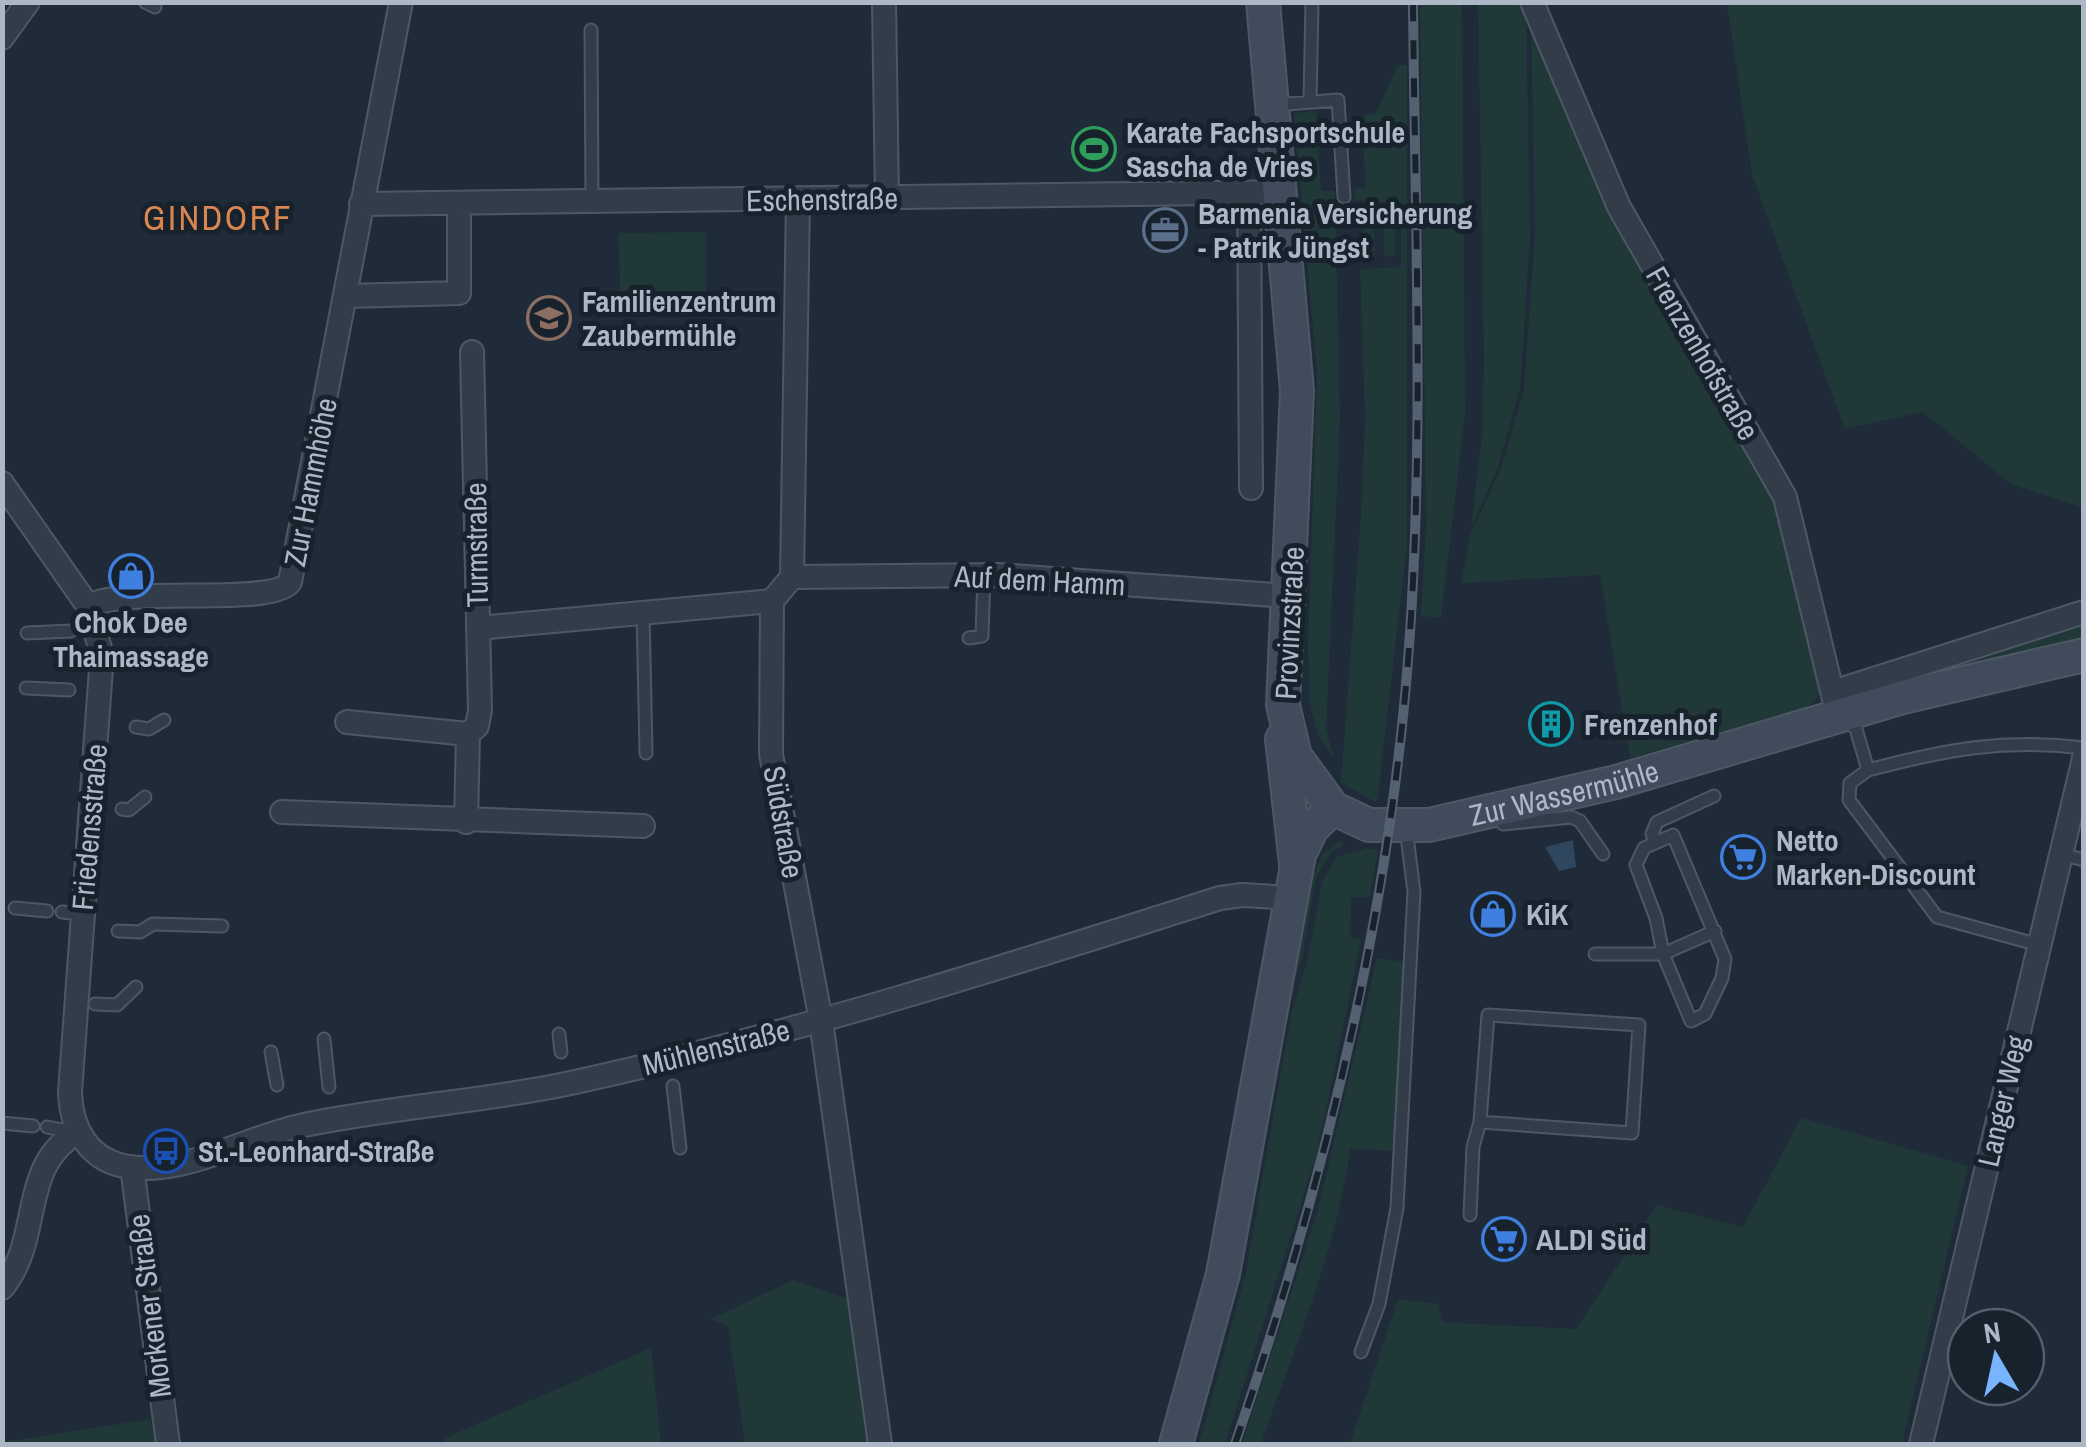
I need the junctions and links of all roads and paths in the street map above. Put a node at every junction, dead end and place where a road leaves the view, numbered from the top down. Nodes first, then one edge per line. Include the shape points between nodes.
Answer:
1 (28, 2) edge
2 (402, 2) edge
3 (884, 2) edge
4 (1264, 2) edge
5 (1312, 2) edge
6 (1532, 2) edge
7 (591, 30) dead end
8 (2, 38) edge
9 (1310, 102) junction
10 (1274, 105) junction
11 (1282, 192) junction
12 (1249, 193) junction
13 (1344, 197) dead end
14 (888, 198) junction
15 (798, 199) junction
16 (592, 201) junction
17 (459, 203) junction
18 (361, 204) junction
19 (347, 296) junction
20 (472, 352) dead end
21 (1251, 488) dead end
22 (5, 492) edge
23 (984, 574) junction
24 (792, 576) junction
25 (1288, 596) junction
26 (772, 601) junction
27 (642, 612) junction
28 (2084, 612) edge
29 (84, 623) junction
30 (478, 628) junction
31 (26, 633) dead end
32 (969, 638) dead end
33 (2084, 655) edge
34 (26, 688) dead end
35 (69, 690) dead end
36 (1836, 704) junction
37 (1284, 714) junction
38 (164, 720) dead end
39 (347, 722) dead end
40 (136, 727) dead end
41 (468, 734) junction
42 (2084, 748) edge
43 (646, 753) dead end
44 (2084, 758) edge
45 (1868, 770) junction
46 (145, 796) dead end
47 (1714, 796) dead end
48 (1333, 808) junction
49 (122, 809) dead end
50 (282, 812) dead end
51 (1454, 819) junction
52 (466, 822) junction
53 (643, 826) dead end
54 (1406, 828) junction
55 (1656, 842) junction
56 (1603, 854) dead end
57 (2072, 857) edge
58 (1294, 884) junction
59 (15, 908) dead end
60 (46, 911) dead end
61 (222, 926) dead end
62 (118, 931) dead end
63 (1715, 932) junction
64 (2038, 945) junction
65 (1595, 954) dead end
66 (1663, 954) junction
67 (136, 987) dead end
68 (86, 1004) junction
69 (821, 1021) junction
70 (560, 1034) dead end
71 (324, 1039) dead end
72 (271, 1052) dead end
73 (561, 1052) dead end
74 (670, 1073) junction
75 (277, 1085) dead end
76 (330, 1086) dead end
77 (1480, 1122) junction
78 (2, 1123) edge
79 (33, 1126) dead end
80 (47, 1127) dead end
81 (78, 1132) junction
82 (680, 1148) dead end
83 (132, 1167) junction
84 (1470, 1215) dead end
85 (2, 1288) edge
86 (1362, 1352) dead end
87 (168, 1444) edge
88 (880, 1444) edge
89 (1176, 1444) edge
90 (1921, 1444) edge

1 - 8 street
2 - 18 street, Zur Hammhöhe
3 - 14 street
4 - 10 main road, Provinzstraße
5 - 9 lane
6 - 36 street, Frenzenhofstraße via 1612,192 1784,497
7 - 16 lane
9 - 10 lane
9 - 13 lane via 1338,100
10 - 11 main road, Provinzstraße
11 - 12 street, Eschenstraße
11 - 25 main road, Provinzstraße via 1297,391
12 - 14 street, Eschenstraße
12 - 21 street
14 - 15 street, Eschenstraße
15 - 16 street, Eschenstraße
15 - 24 street
16 - 17 street, Eschenstraße
17 - 18 street, Eschenstraße
17 - 19 street via 459,293
18 - 19 street, Zur Hammhöhe
19 - 29 street, Zur Hammhöhe via 288,586 265,596 175,594
20 - 30 street, Turmstraße
22 - 29 street
23 - 24 street, Auf dem Hamm
23 - 25 street, Auf dem Hamm
23 - 32 lane via 982,636
24 - 26 street
25 - 37 main road, Provinzstraße
26 - 27 street
26 - 69 street, Südstraße via 774,772
27 - 30 street
27 - 43 lane
28 - 36 street, Zur Wassermühle
29 - 31 lane
29 - 68 street, Friedensstraße via 105,724 78,921
30 - 41 street, Turmstraße via 480,714
33 - 36 main road, Zur Wassermühle
34 - 35 lane
36 - 45 lane via 1856,730
36 - 51 main road, Zur Wassermühle via 1666,768
37 - 48 main road, Provinzstraße via 1300,766
37 - 58 main road via 1280,752
38 - 40 lane via 150,729
39 - 41 street
41 - 52 street, Turmstraße
42 - 45 lane via 1969,745
44 - 57 street, Langer Weg
45 - 64 lane via 1850,783 1849,800 1931,910 1952,924
46 - 49 lane
47 - 55 lane via 1657,822
48 - 54 main road, Zur Wassermühle via 1369,825
48 - 58 main road via 1307,835
50 - 52 street
51 - 54 main road, Zur Wassermühle
51 - 56 lane via 1495,825 1571,817
52 - 53 street
54 - 86 lane via 1414,892 1398,1189 1388,1269
55 - 63 lane via 1673,835
55 - 66 lane via 1636,862
57 - 64 street, Langer Weg
58 - 69 street, Mühlenstraße via 1220,898
58 - 89 main road via 1222,1274
59 - 60 lane
61 - 62 lane via 154,924 140,932
63 - 66 lane
63 - 66 lane via 1724,971 1705,1014 1690,1020
64 - 90 street, Langer Weg
65 - 66 lane
67 - 68 lane via 117,1005
68 - 81 street, Friedensstraße via 70,1092
69 - 74 street, Mühlenstraße
69 - 88 street, Südstraße
70 - 73 lane
71 - 76 lane
72 - 75 lane
74 - 82 lane
74 - 83 street, Mühlenstraße via 566,1077 282,1122 170,1164
77 - 77 lane via 1488,1015 1639,1026 1632,1133
77 - 84 lane
78 - 79 lane
80 - 81 lane
81 - 83 street via 102,1157
81 - 85 street via 44,1160 22,1256
83 - 87 street, Morkener Straße

